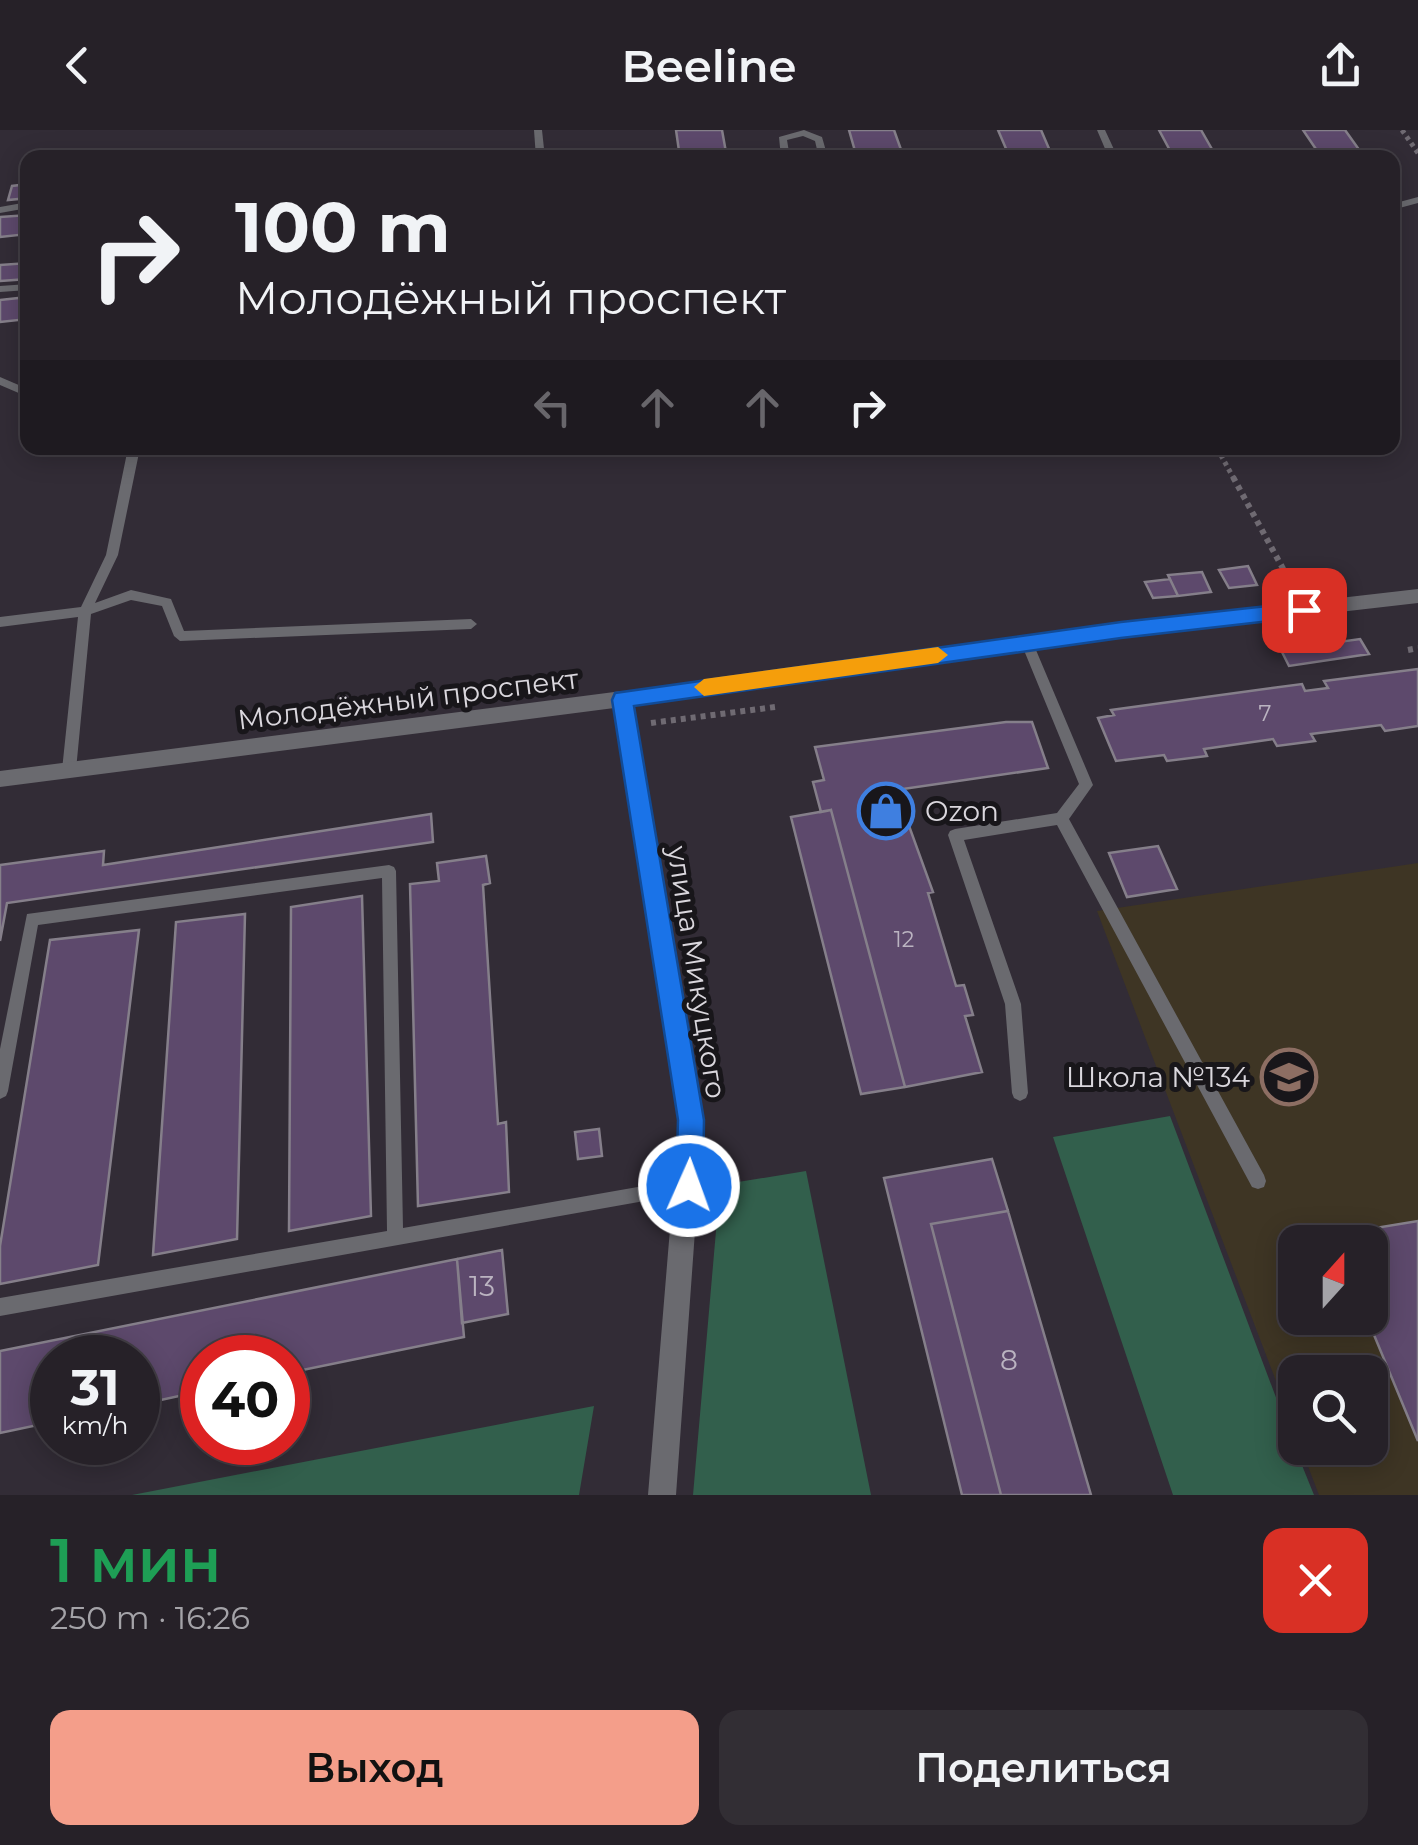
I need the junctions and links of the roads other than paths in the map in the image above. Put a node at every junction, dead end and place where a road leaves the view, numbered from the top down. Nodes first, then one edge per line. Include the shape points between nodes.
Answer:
1 (784, 150) edge
2 (822, 150) edge
3 (133, 455) edge
4 (1418, 596) edge
5 (85, 610) junction
6 (0, 622) edge
7 (471, 624) dead end
8 (1027, 643) junction
9 (622, 700) junction
10 (69, 770) junction
11 (0, 779) edge
12 (1061, 818) junction
13 (0, 1091) edge
14 (1020, 1092) dead end
15 (1258, 1181) dead end
16 (689, 1186) junction
17 (396, 1238) junction
18 (0, 1307) edge
19 (662, 1495) edge

1 - 2 lane via 782,139 804,133 819,138
3 - 5 lane via 112,555
4 - 8 street, Молодёжный проспект
5 - 6 lane
5 - 7 lane via 131,595 167,602 180,636
5 - 10 lane
8 - 9 street, Молодёжный проспект
8 - 12 lane via 1086,786
9 - 10 street, Молодёжный проспект
9 - 16 street, улица Микуцкого via 691,1120
10 - 11 street, Молодёжный проспект
12 - 14 lane via 955,835 1013,1004
12 - 15 lane
13 - 17 lane via 32,919 389,871
16 - 17 lane
16 - 19 street, улица Микуцкого
17 - 18 lane

